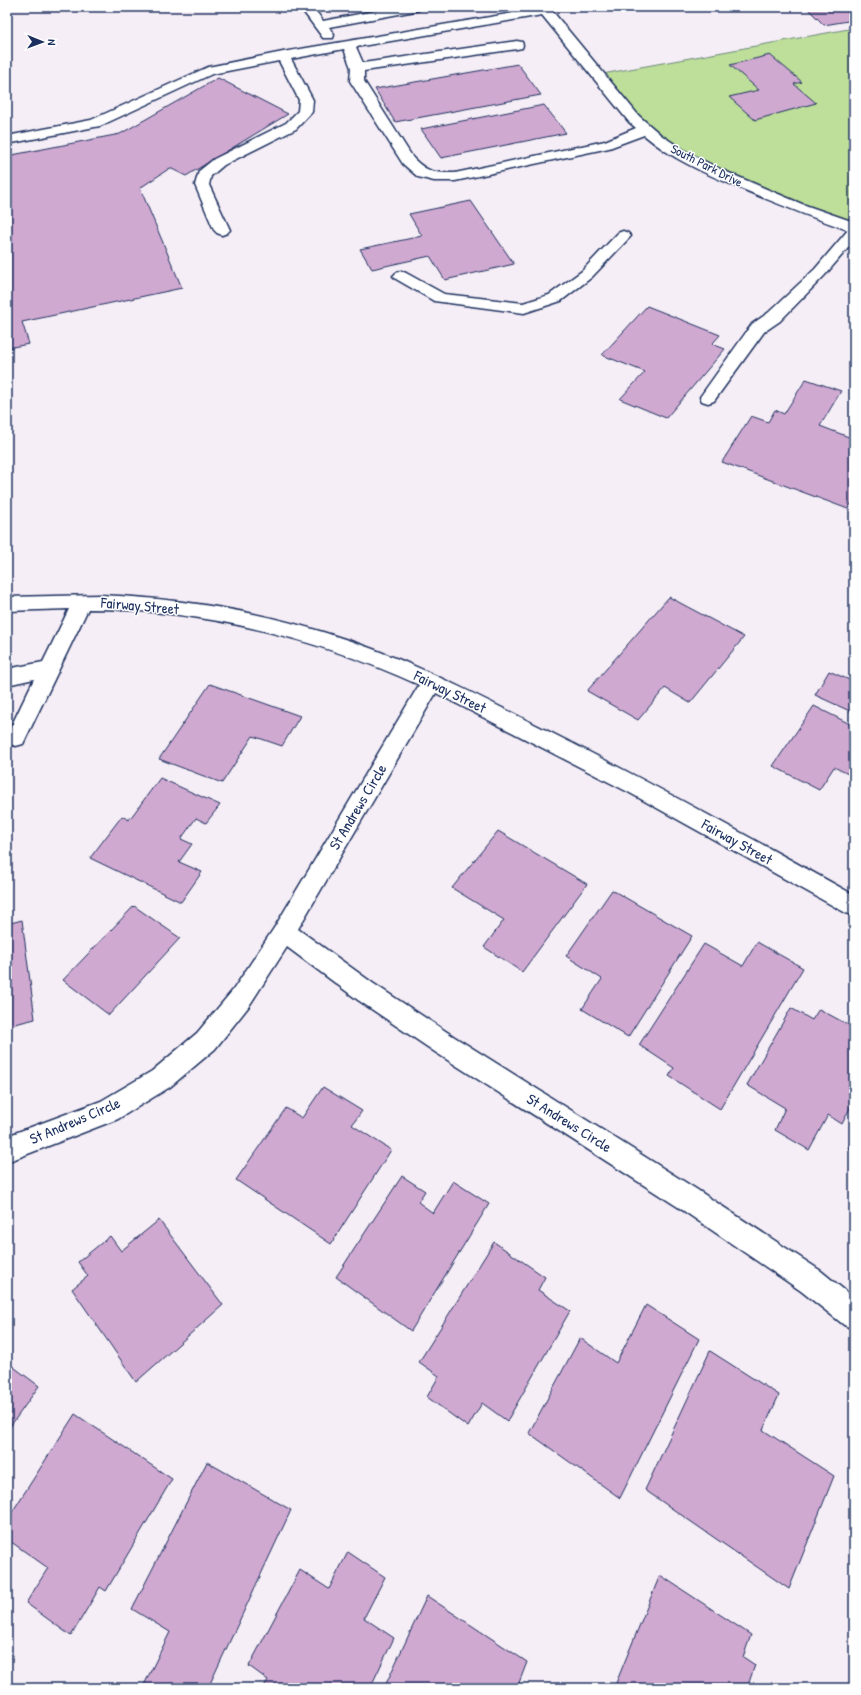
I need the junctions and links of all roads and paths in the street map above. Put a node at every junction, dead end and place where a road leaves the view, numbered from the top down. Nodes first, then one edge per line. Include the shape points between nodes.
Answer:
1 (306, 7) edge
2 (415, 7) edge
3 (543, 9) edge
4 (320, 25) junction
5 (517, 45) dead end
6 (343, 46) junction
7 (283, 56) junction
8 (358, 68) junction
9 (646, 129) junction
10 (7, 140) edge
11 (854, 227) edge
12 (222, 230) dead end
13 (854, 232) edge
14 (623, 236) dead end
15 (401, 276) dead end
16 (708, 397) dead end
17 (82, 602) junction
18 (7, 604) edge
19 (51, 668) junction
20 (7, 677) edge
21 (432, 682) junction
22 (16, 738) dead end
23 (854, 906) edge
24 (284, 932) junction
25 (7, 1149) edge
26 (854, 1315) edge

1 - 4 street
2 - 4 street
3 - 6 street
3 - 9 street, South Park Drive via 634,119
4 - 6 street
5 - 8 street
6 - 7 street
6 - 8 street
7 - 10 street via 208,71 95,123
7 - 12 street via 306,100 305,112 291,126 219,162 204,174 202,185
8 - 9 street via 357,81 408,161 418,172 434,178 455,176 609,144
9 - 11 street, South Park Drive via 683,156 717,173 797,207
13 - 16 street via 814,278 774,317 758,328
14 - 15 street via 587,274 555,298 524,308 440,298
17 - 18 street, Fairway Street
17 - 19 street
17 - 21 street, Fairway Street via 202,612 252,622 344,646
19 - 20 street
19 - 22 street
21 - 23 street, Fairway Street via 633,784
21 - 24 street, St Andrews Circle
24 - 25 street, St Andrews Circle via 236,1004 206,1040 161,1079 109,1110
24 - 26 street, St Andrews Circle via 366,992 444,1044 694,1202 811,1281

